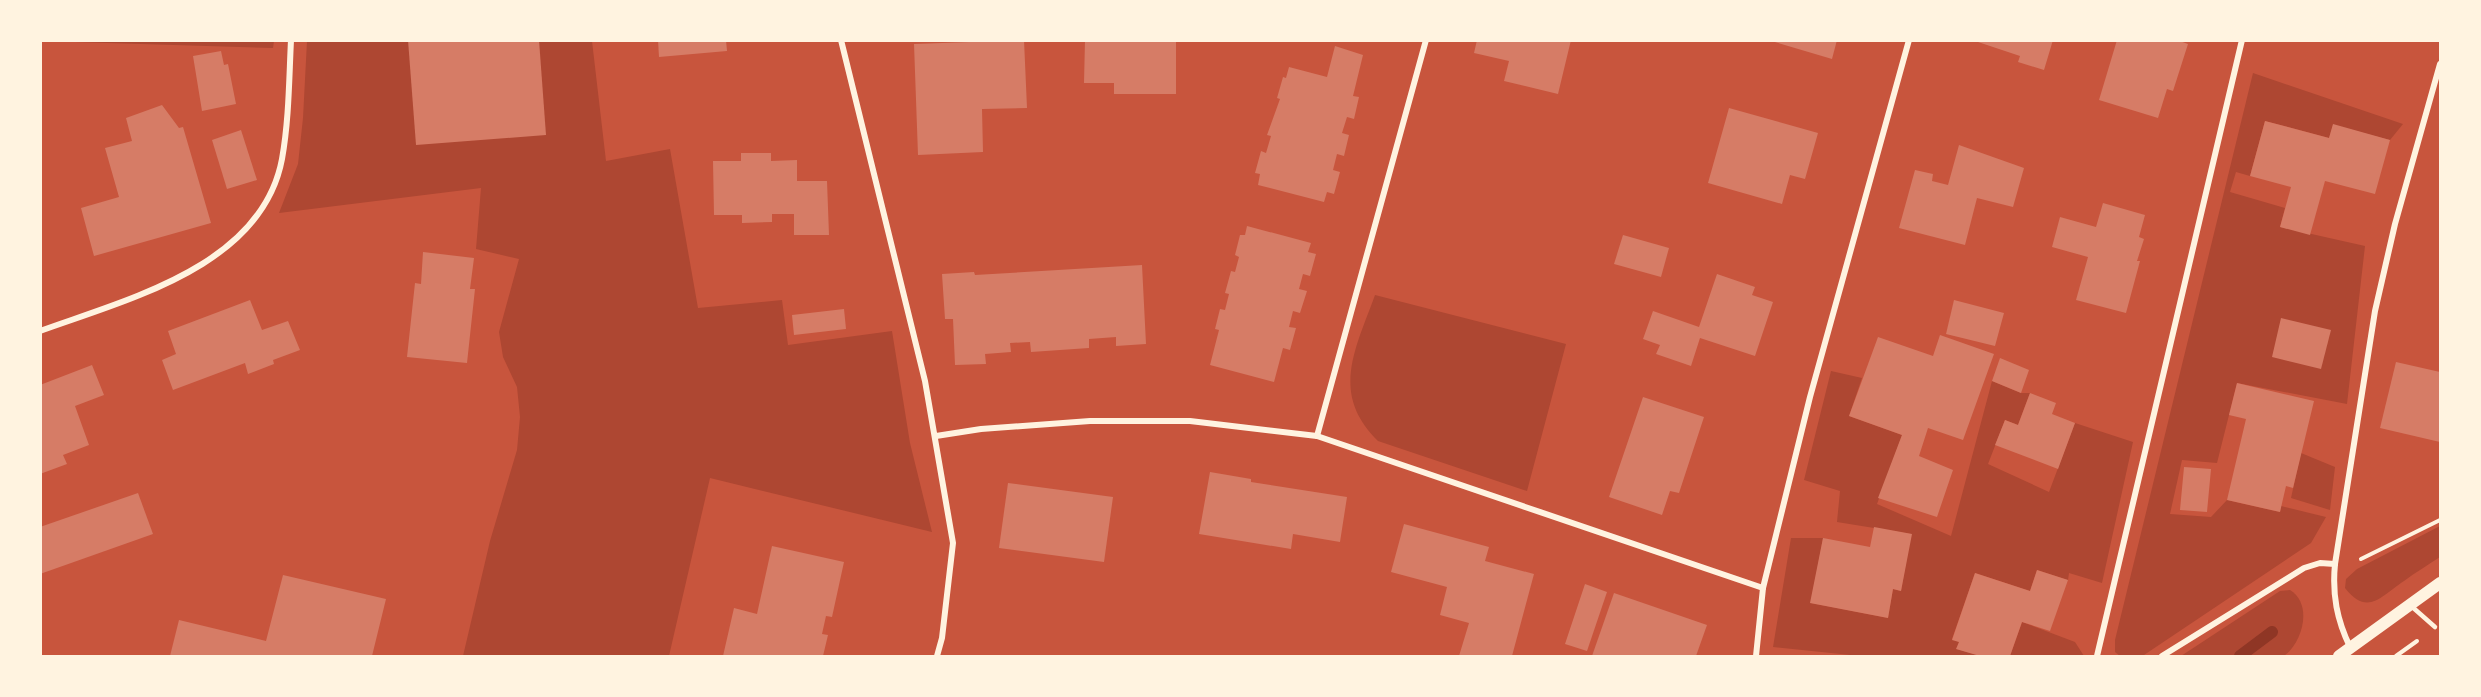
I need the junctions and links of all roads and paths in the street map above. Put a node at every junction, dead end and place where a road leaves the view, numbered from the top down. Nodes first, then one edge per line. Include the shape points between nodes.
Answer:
1 (291, 40) edge
2 (841, 40) edge
3 (1426, 40) edge
4 (1909, 40) edge
5 (2242, 40) edge
6 (2440, 64) edge
7 (40, 331) edge
8 (936, 436) junction
9 (1317, 436) junction
10 (2440, 520) edge
11 (2335, 564) junction
12 (2334, 575) junction
13 (2440, 583) edge
14 (1763, 588) junction
15 (2409, 604) junction
16 (2435, 627) dead end
17 (2350, 647) junction
18 (937, 657) edge
19 (1756, 657) edge
20 (2097, 657) edge
21 (2162, 657) edge
22 (2339, 657) edge

1 - 7 street via 282,161 259,215 234,242 198,267 151,291
2 - 8 street
3 - 9 street
4 - 14 street via 1810,397
5 - 20 street
6 - 11 street via 2375,310
8 - 9 street via 1090,421 1190,421
8 - 18 street via 954,543
9 - 14 street
10 - 12 path
11 - 12 street
11 - 21 street via 2304,568
12 - 17 street via 2335,605
13 - 15 main road
14 - 19 street
15 - 16 lane
15 - 17 main road
17 - 22 main road

